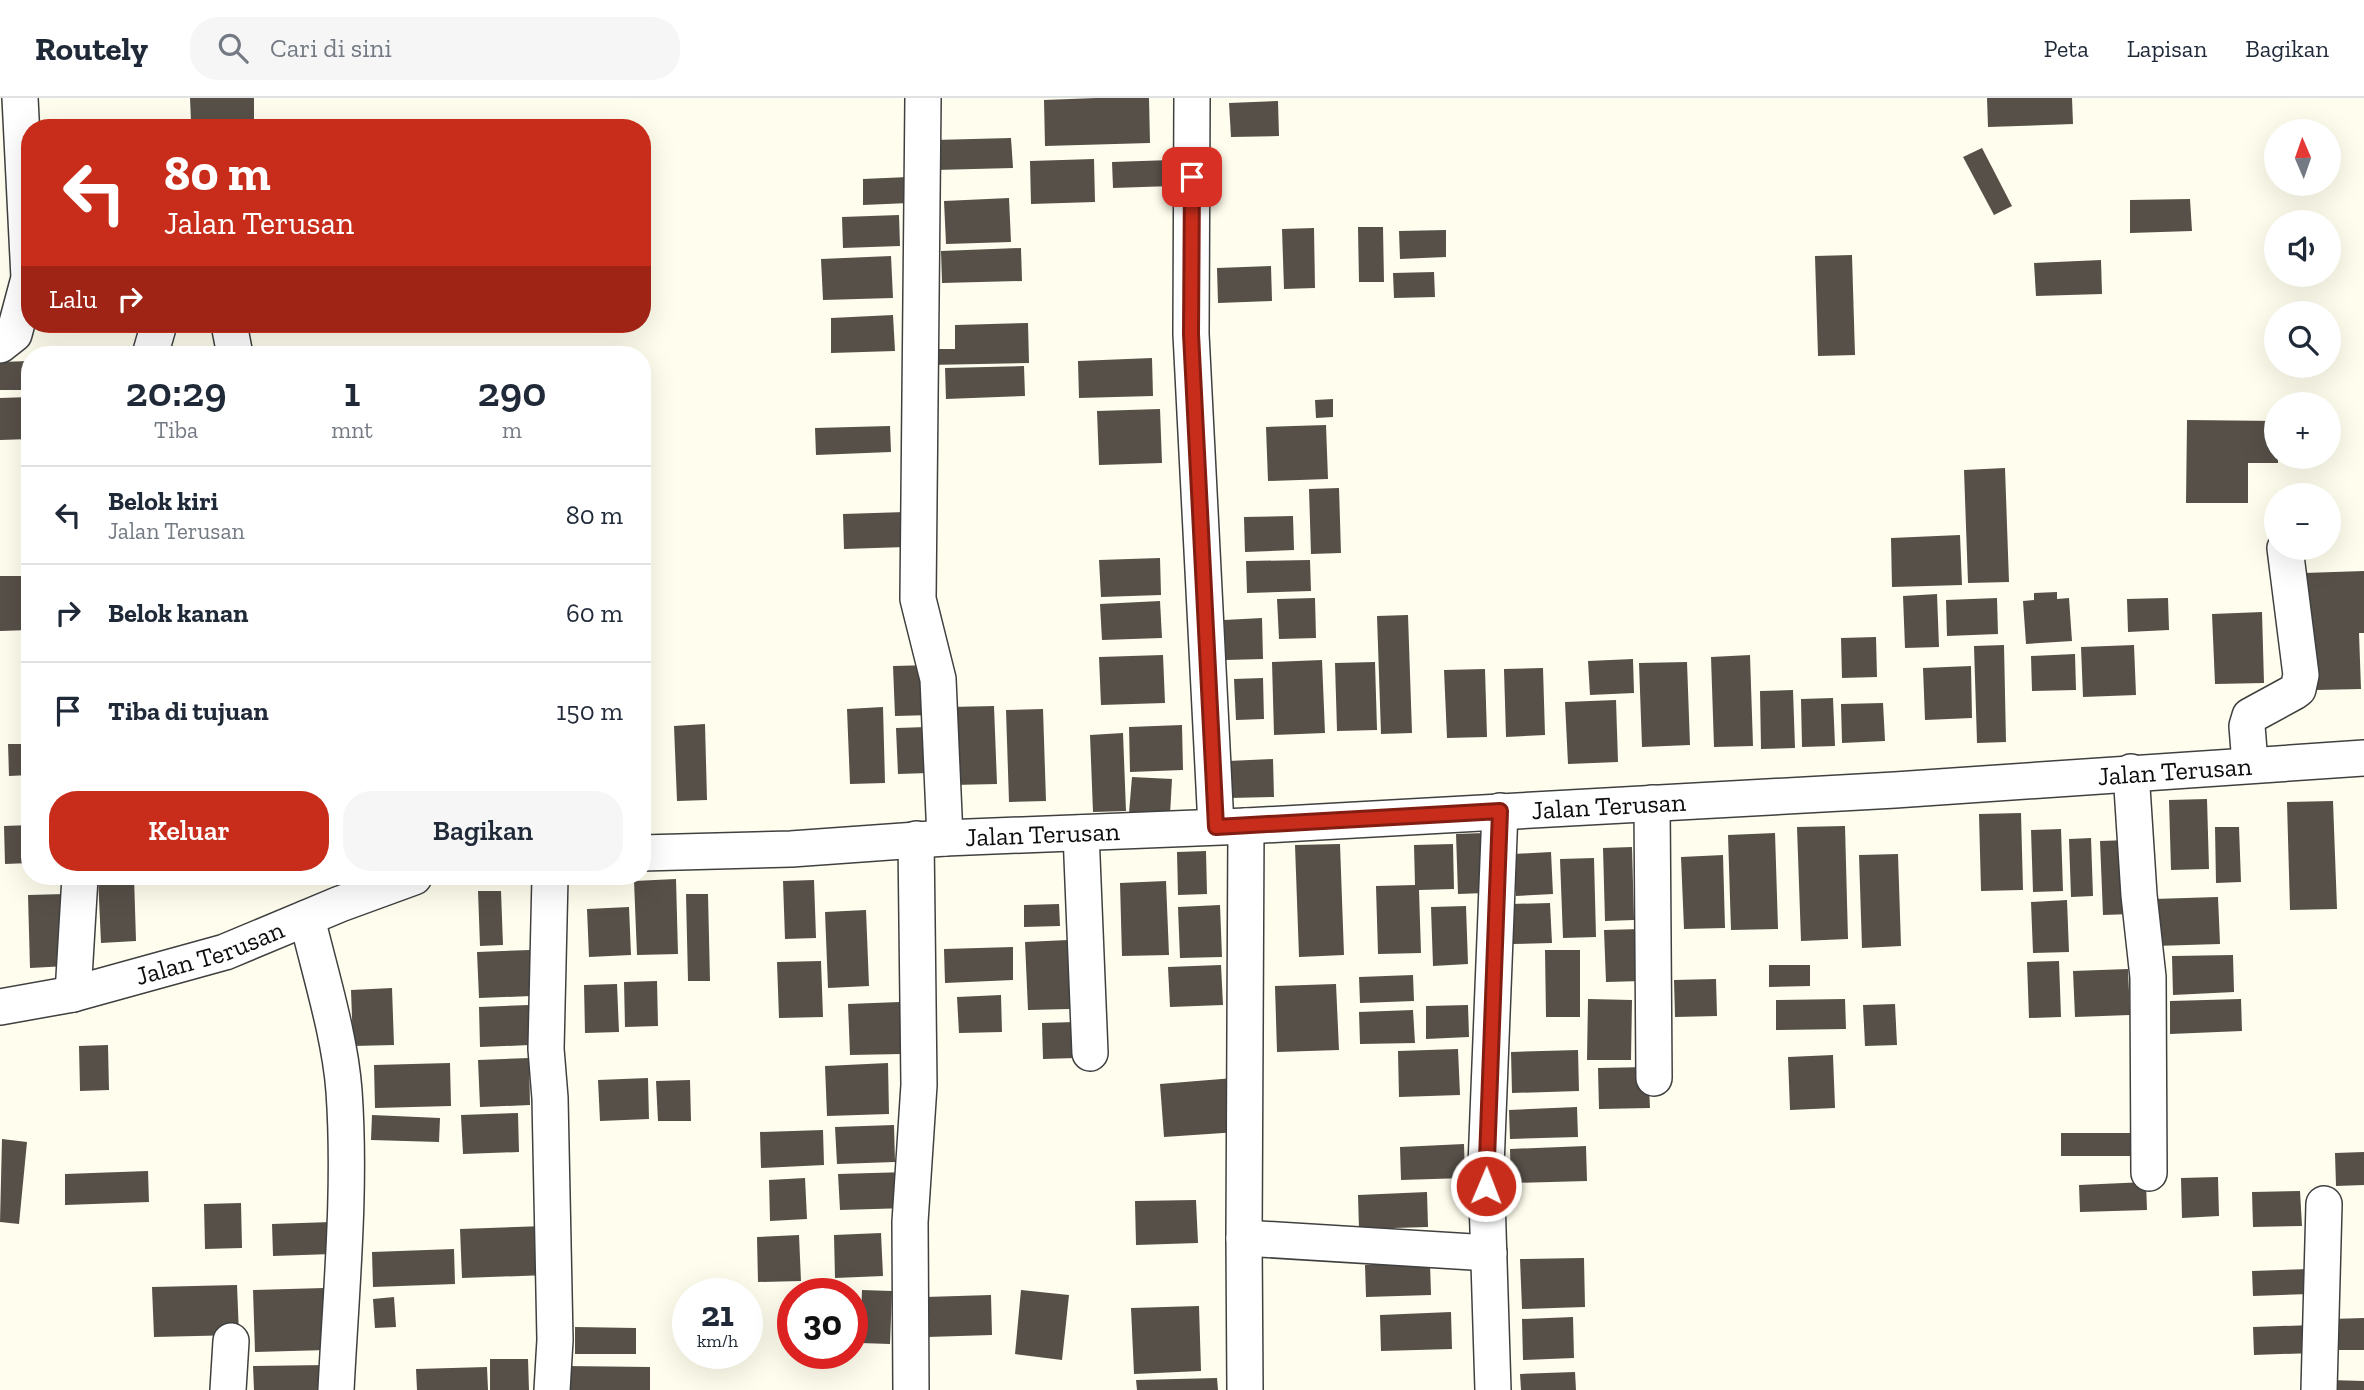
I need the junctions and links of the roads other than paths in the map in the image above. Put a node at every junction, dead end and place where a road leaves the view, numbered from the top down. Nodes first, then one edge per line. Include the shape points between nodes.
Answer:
1 (20, 98) edge
2 (923, 98) edge
3 (1192, 98) edge
4 (21, 119) edge
5 (21, 308) edge
6 (0, 345) edge
7 (2287, 560) edge
8 (2364, 758) edge
9 (2250, 764) junction
10 (2131, 772) junction
11 (1652, 803) junction
12 (1500, 811) junction
13 (1231, 826) junction
14 (1082, 833) junction
15 (930, 839) junction
16 (651, 853) edge
17 (80, 885) edge
18 (392, 885) edge
19 (550, 885) edge
20 (307, 918) junction
21 (73, 993) junction
22 (0, 1007) edge
23 (1090, 1053) dead end
24 (1654, 1078) dead end
25 (2149, 1173) dead end
26 (2324, 1204) dead end
27 (1244, 1238) junction
28 (1489, 1253) junction
29 (231, 1341) dead end
30 (228, 1390) edge
31 (336, 1390) edge
32 (552, 1390) edge
33 (911, 1390) edge
34 (1245, 1390) edge
35 (1493, 1390) edge
36 (2319, 1390) edge

1 - 4 street
2 - 15 street via 918,599 938,679
3 - 13 street via 1191,334
5 - 6 street via 14,334
7 - 9 street via 2301,675 2298,689 2250,716
8 - 9 street, Jalan Terusan
9 - 10 street, Jalan Terusan
10 - 11 street, Jalan Terusan
10 - 25 street via 2148,977
11 - 12 street, Jalan Terusan
11 - 24 street
12 - 13 street, Jalan Terusan
12 - 28 street via 1486,1166
13 - 14 street, Jalan Terusan
13 - 27 street
14 - 15 street, Jalan Terusan
14 - 23 street
15 - 16 street, Jalan Terusan
15 - 33 street via 910,1222
17 - 21 street
18 - 20 street, Jalan Terusan
19 - 32 street via 546,1049 555,1340
20 - 21 street, Jalan Terusan via 225,952
20 - 31 street via 344,1089 345,1185
21 - 22 street, Jalan Terusan
26 - 36 street
27 - 28 street
27 - 34 street
28 - 35 street
29 - 30 street

